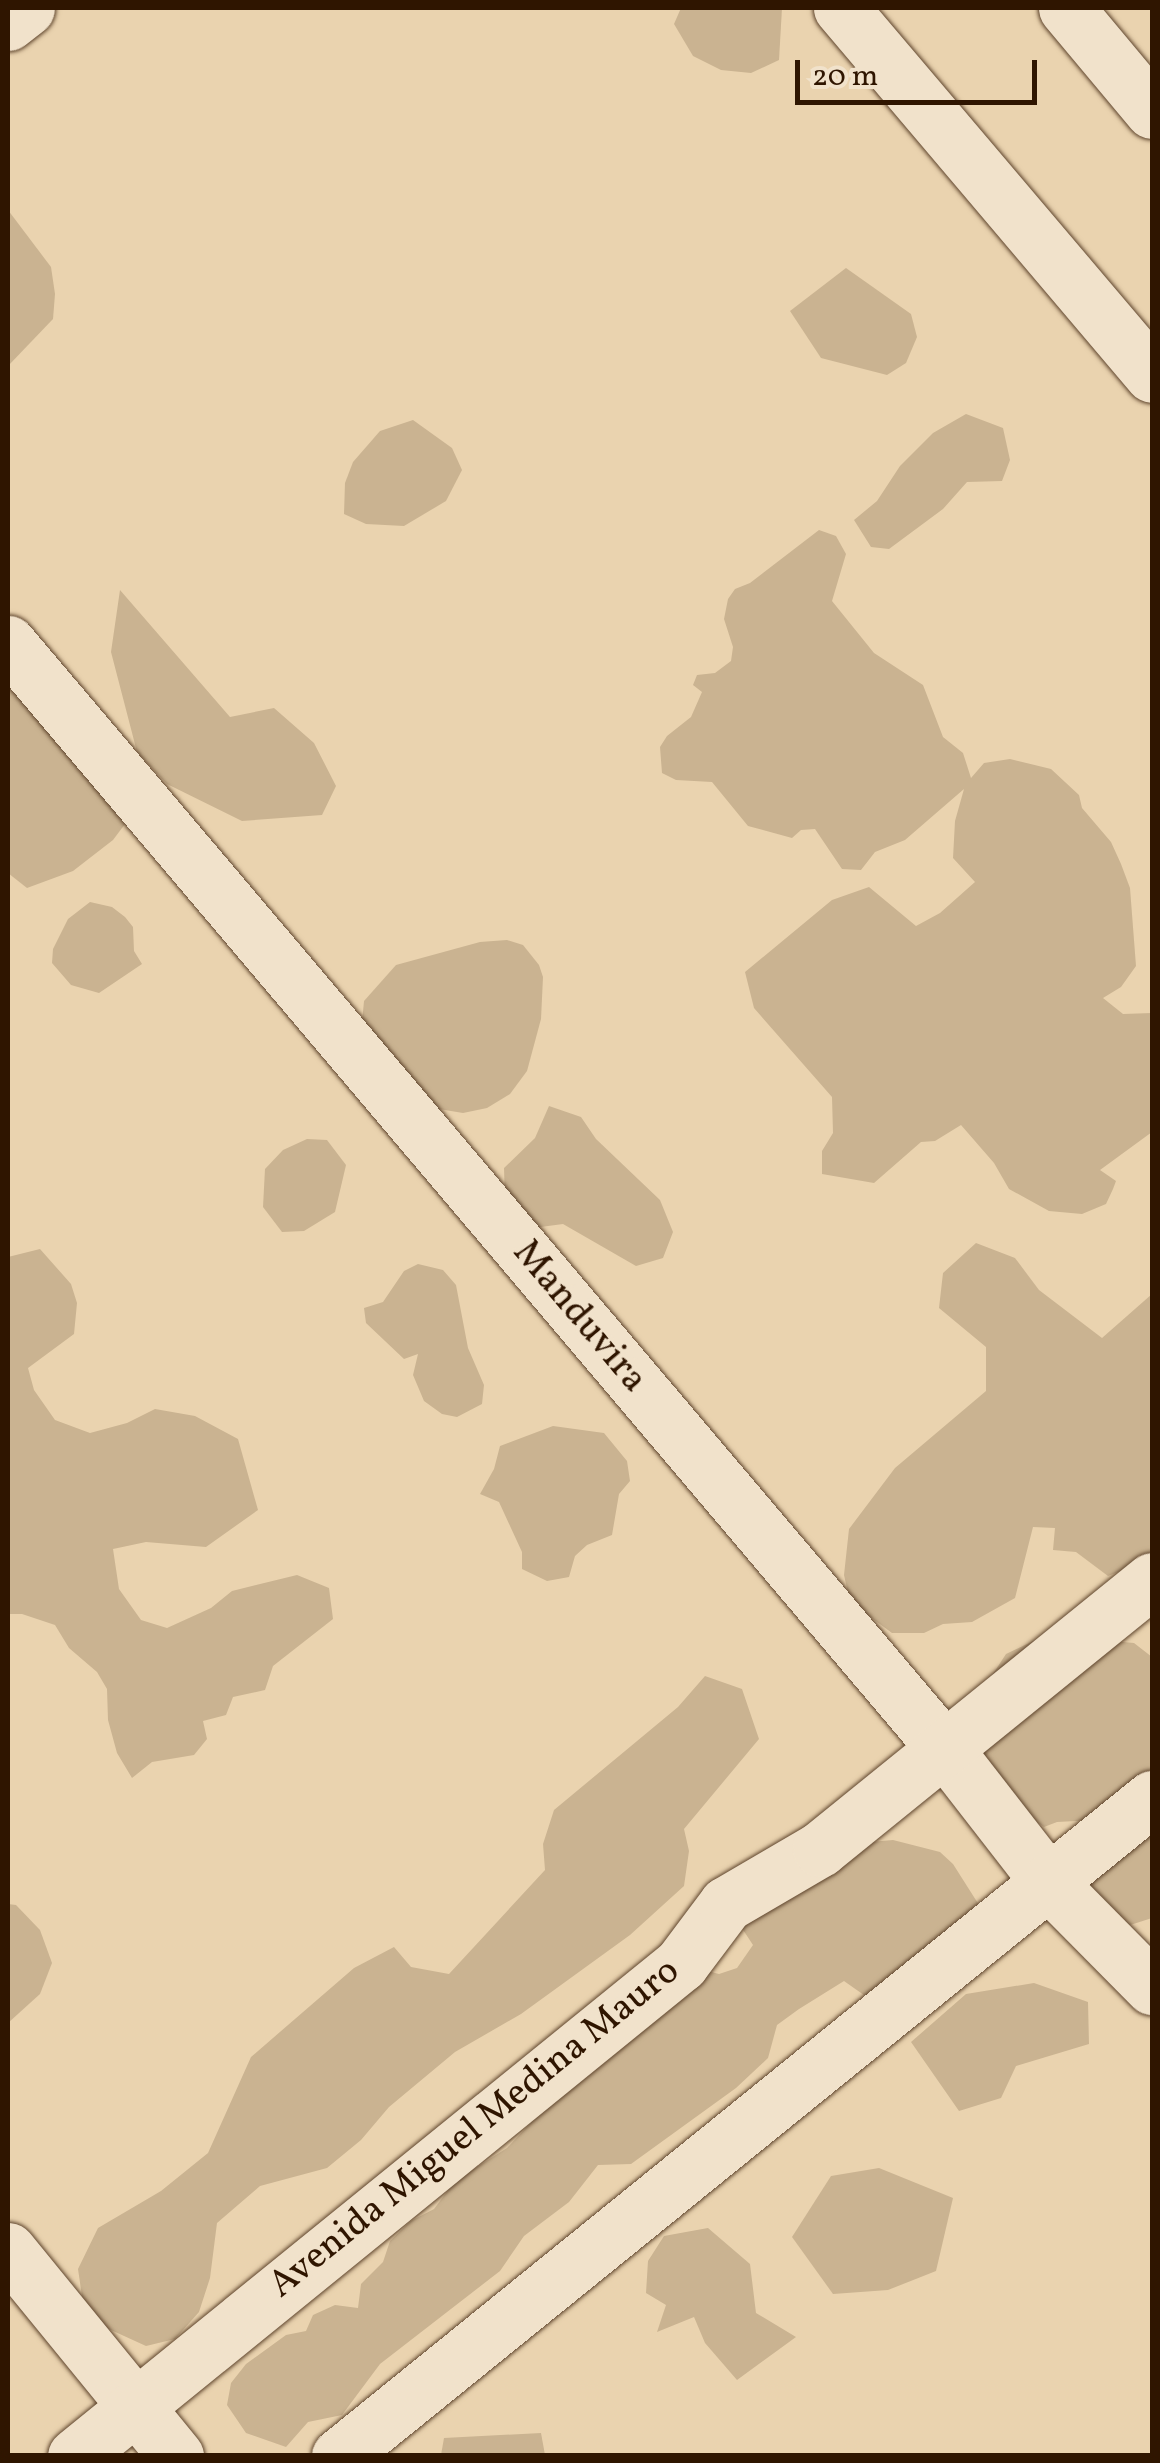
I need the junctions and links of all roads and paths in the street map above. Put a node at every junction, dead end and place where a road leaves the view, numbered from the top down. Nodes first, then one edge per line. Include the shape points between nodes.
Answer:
1 (27, 8) edge
2 (841, 8) edge
3 (1066, 8) edge
4 (8, 24) edge
5 (1152, 111) edge
6 (1146, 355) edge
7 (8, 644) edge
8 (1152, 1580) edge
9 (945, 1749) junction
10 (1152, 1798) edge
11 (1048, 1882) junction
12 (1152, 1987) edge
13 (8, 2250) edge
14 (137, 2406) junction
15 (76, 2456) edge
16 (176, 2456) edge
17 (339, 2456) edge

1 - 4 street
2 - 6 street
3 - 5 street
7 - 9 street, Manduvira
8 - 9 street, Avenida Miguel Medina Mauro
9 - 11 street, Manduvira
9 - 14 street, Avenida Miguel Medina Mauro via 820,1849 726,1904 681,1964
10 - 11 street
11 - 12 street, Manduvira
11 - 17 street
13 - 14 street
14 - 15 street, Avenida Miguel Medina Mauro
14 - 16 street

